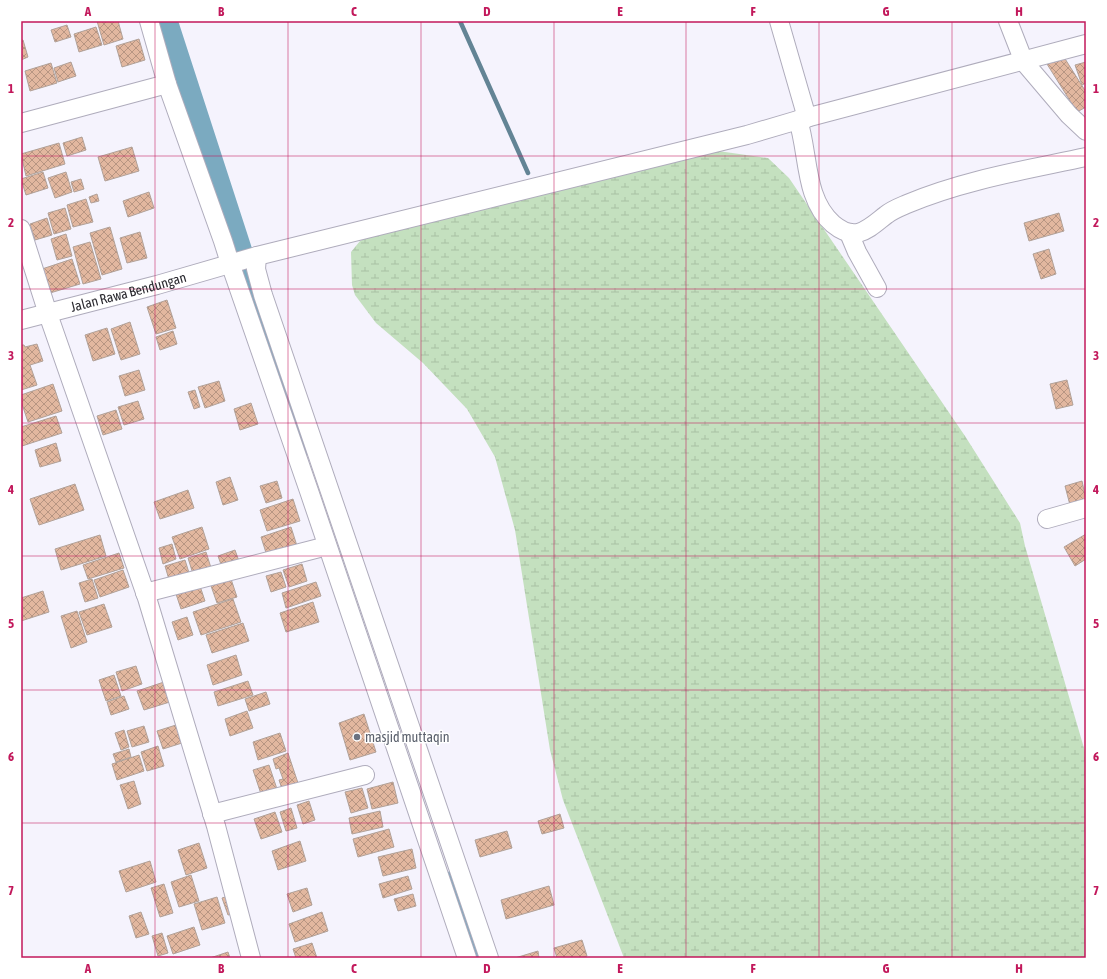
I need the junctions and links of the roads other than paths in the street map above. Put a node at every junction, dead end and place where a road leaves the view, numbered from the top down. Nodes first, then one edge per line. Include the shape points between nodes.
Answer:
1 (149, 21) edge
2 (779, 21) edge
3 (1008, 21) edge
4 (1086, 44) edge
5 (1024, 62) junction
6 (167, 84) junction
7 (800, 120) junction
8 (21, 123) edge
9 (1086, 131) edge
10 (1086, 157) edge
11 (21, 229) edge
12 (849, 233) junction
13 (254, 257) junction
14 (232, 263) junction
15 (877, 288) dead end
16 (48, 314) junction
17 (21, 320) edge
18 (1086, 508) edge
19 (1047, 519) dead end
20 (327, 546) junction
21 (145, 593) junction
22 (365, 775) dead end
23 (212, 814) junction
24 (251, 958) edge
25 (467, 958) edge
26 (489, 958) edge

1 - 6 street
2 - 7 street
3 - 5 street
4 - 5 street, Jalan Rawa Bendungan
5 - 7 street, Jalan Rawa Bendungan
5 - 9 street
6 - 8 street
6 - 14 street
7 - 12 street via 811,186 817,204 824,215
7 - 13 street, Jalan Rawa Bendungan
10 - 12 street via 976,181 922,197 893,210 872,227 856,234
11 - 16 street
12 - 15 street
13 - 14 street, Jalan Rawa Bendungan
13 - 26 street via 263,295
14 - 16 street, Jalan Rawa Bendungan
14 - 20 street
16 - 17 street, Jalan Rawa Bendungan
16 - 21 street
18 - 19 street
20 - 21 street
20 - 25 street
21 - 23 street
22 - 23 street
23 - 24 street

